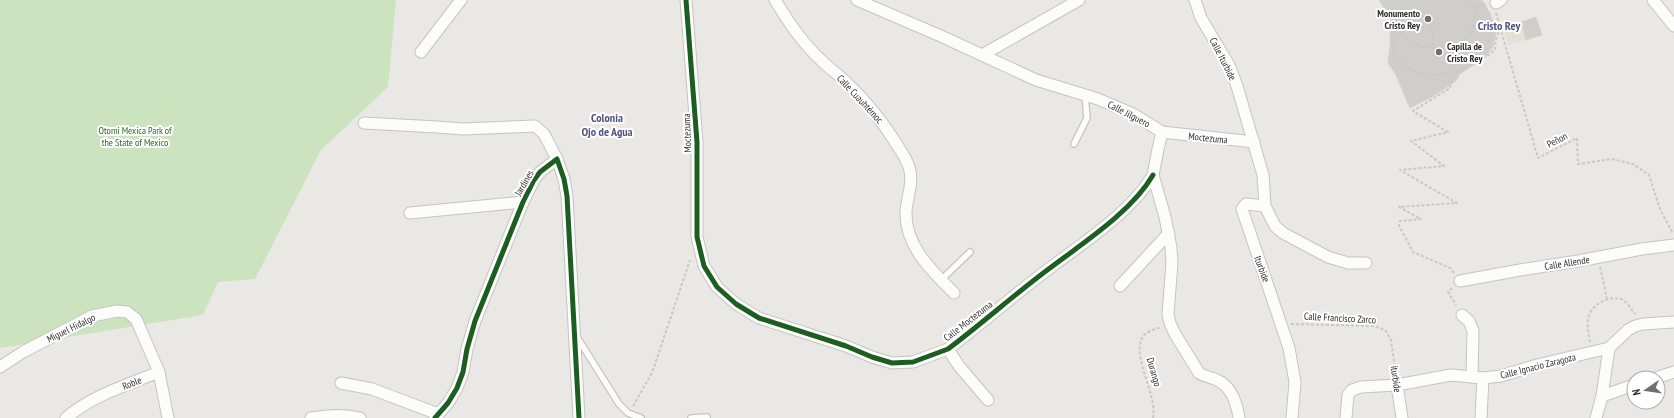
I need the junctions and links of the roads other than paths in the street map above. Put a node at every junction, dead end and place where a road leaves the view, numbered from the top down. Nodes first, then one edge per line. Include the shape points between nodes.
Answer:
1 (461, 0) edge
2 (686, 0) edge
3 (775, 0) edge
4 (857, 0) edge
5 (1079, 0) edge
6 (1195, 0) edge
7 (1653, 0) edge
8 (1674, 26) edge
9 (421, 52) dead end
10 (982, 55) junction
11 (1085, 94) junction
12 (364, 123) dead end
13 (1162, 132) junction
14 (1254, 142) junction
15 (1074, 144) dead end
16 (557, 159) junction
17 (1153, 175) junction
18 (523, 202) junction
19 (1266, 206) junction
20 (410, 213) dead end
21 (1169, 233) junction
22 (1674, 245) edge
23 (970, 252) dead end
24 (1366, 263) dead end
25 (704, 266) joint
26 (941, 280) junction
27 (1460, 281) road end
28 (1120, 286) dead end
29 (954, 293) dead end
30 (1462, 315) road end
31 (1674, 322) edge
32 (574, 332) junction
33 (1609, 348) junction
34 (948, 349) junction
35 (0, 367) edge
36 (159, 372) junction
37 (1478, 378) junction
38 (341, 383) dead end
39 (1397, 385) junction
40 (1626, 388) edge
41 (1602, 396) junction
42 (988, 400) dead end
43 (437, 416) edge
44 (707, 416) dead end
45 (66, 418) edge
46 (168, 418) edge
47 (311, 418) edge
48 (360, 418) edge
49 (579, 418) edge
50 (641, 418) edge
51 (691, 418) edge
52 (1239, 418) edge
53 (1292, 418) edge
54 (1346, 418) edge
55 (1402, 418) edge
56 (1481, 418) edge
57 (1596, 418) edge

1 - 9 street
2 - 25 street, Moctezuma via 697,142 697,238
3 - 26 street, Calle Cuauhtémoc via 803,41 881,120 904,155 911,177 906,211 907,228 920,256
4 - 10 street, Calle Jilguero
5 - 10 street
6 - 14 street, Calle Iturbide via 1201,18 1229,65
7 - 8 street
10 - 11 street, Calle Jilguero via 1036,80
11 - 13 street, Calle Jilguero via 1133,114
11 - 15 lane via 1087,118
12 - 16 street via 463,130 535,126 544,134
13 - 14 street, Moctezuma
13 - 17 street, Calle Jilguero
14 - 19 street via 1263,175
16 - 18 street, Jardines via 540,172
16 - 32 street via 567,196
17 - 21 street, Calle Jilguero
17 - 34 street, Calle Moctezuma via 1138,195 1087,242 1053,265
18 - 20 street
18 - 43 street, Jardines via 475,321 457,388
19 - 24 street via 1275,226 1283,233 1328,256 1348,263
19 - 53 street, Iturbide via 1246,204 1242,209 1289,348 1295,382
21 - 28 street
21 - 52 street, Calle Jilguero via 1172,263 1168,314 1170,323 1195,368 1204,376 1218,380 1234,397
22 - 27 street, Calle Allende
23 - 26 lane
25 - 34 street, Calle Moctezuma via 717,287 736,304 759,318 872,357 892,363 913,362
26 - 29 street, Calle Cuauhtémoc
30 - 37 street via 1470,321 1473,331
31 - 33 street, Calle Ignacio Zaragoza via 1642,324 1628,330
32 - 49 street
32 - 50 lane via 619,404 628,413
33 - 37 street, Calle Ignacio Zaragoza via 1537,365 1514,374
33 - 41 street
34 - 42 street
35 - 36 street, Miguel Hidalgo via 92,316 116,310 127,312 136,320
36 - 45 street, Roble via 99,396
36 - 46 street
37 - 39 street, Calle Ignacio Zaragoza via 1451,376
37 - 56 street
38 - 43 street via 372,389
39 - 54 street, Calle Ignacio Zaragoza via 1352,390 1348,395
39 - 55 street, iturbide
40 - 41 street
41 - 57 street
44 - 51 lane
47 - 48 street

